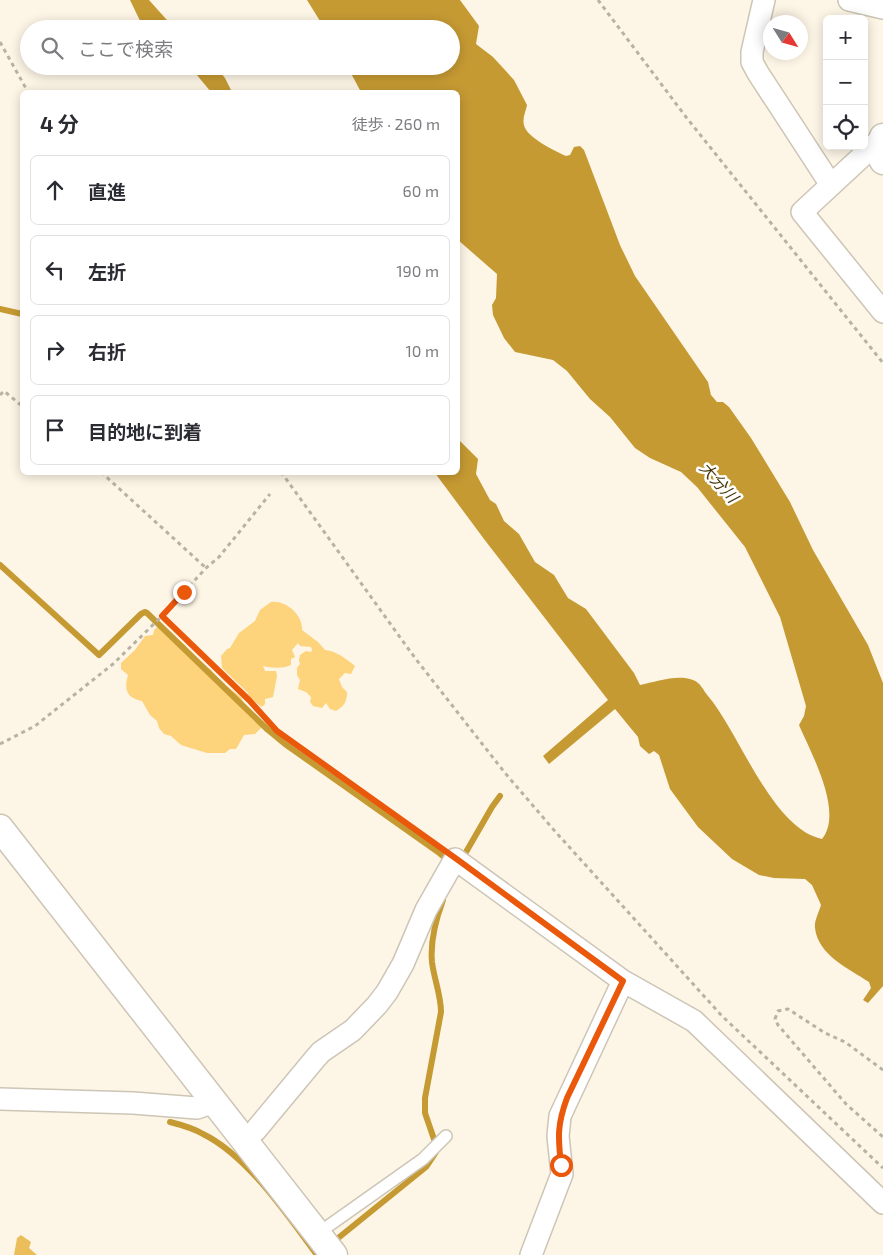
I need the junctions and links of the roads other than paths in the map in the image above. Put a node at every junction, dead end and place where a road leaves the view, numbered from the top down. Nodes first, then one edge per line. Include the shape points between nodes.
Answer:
1 (764, 0) edge
2 (849, 0) edge
3 (883, 8) edge
4 (883, 137) edge
5 (883, 161) edge
6 (831, 185) junction
7 (883, 312) edge
8 (0, 828) edge
9 (623, 981) junction
10 (0, 1099) edge
11 (214, 1102) junction
12 (255, 1131) dead end
13 (446, 1136) dead end
14 (883, 1203) edge
15 (317, 1234) junction
16 (334, 1255) edge
17 (531, 1255) edge

1 - 6 street via 752,62
2 - 3 street
4 - 5 street via 879,154
4 - 6 street
6 - 7 street via 802,212
8 - 11 street
9 - 12 street via 454,859 426,910 403,964 377,1006 353,1030 321,1052
9 - 14 street via 698,1024
9 - 17 street via 560,1116 558,1136 562,1174
10 - 11 street via 197,1108
11 - 15 street
13 - 15 lane via 423,1159
15 - 16 street

